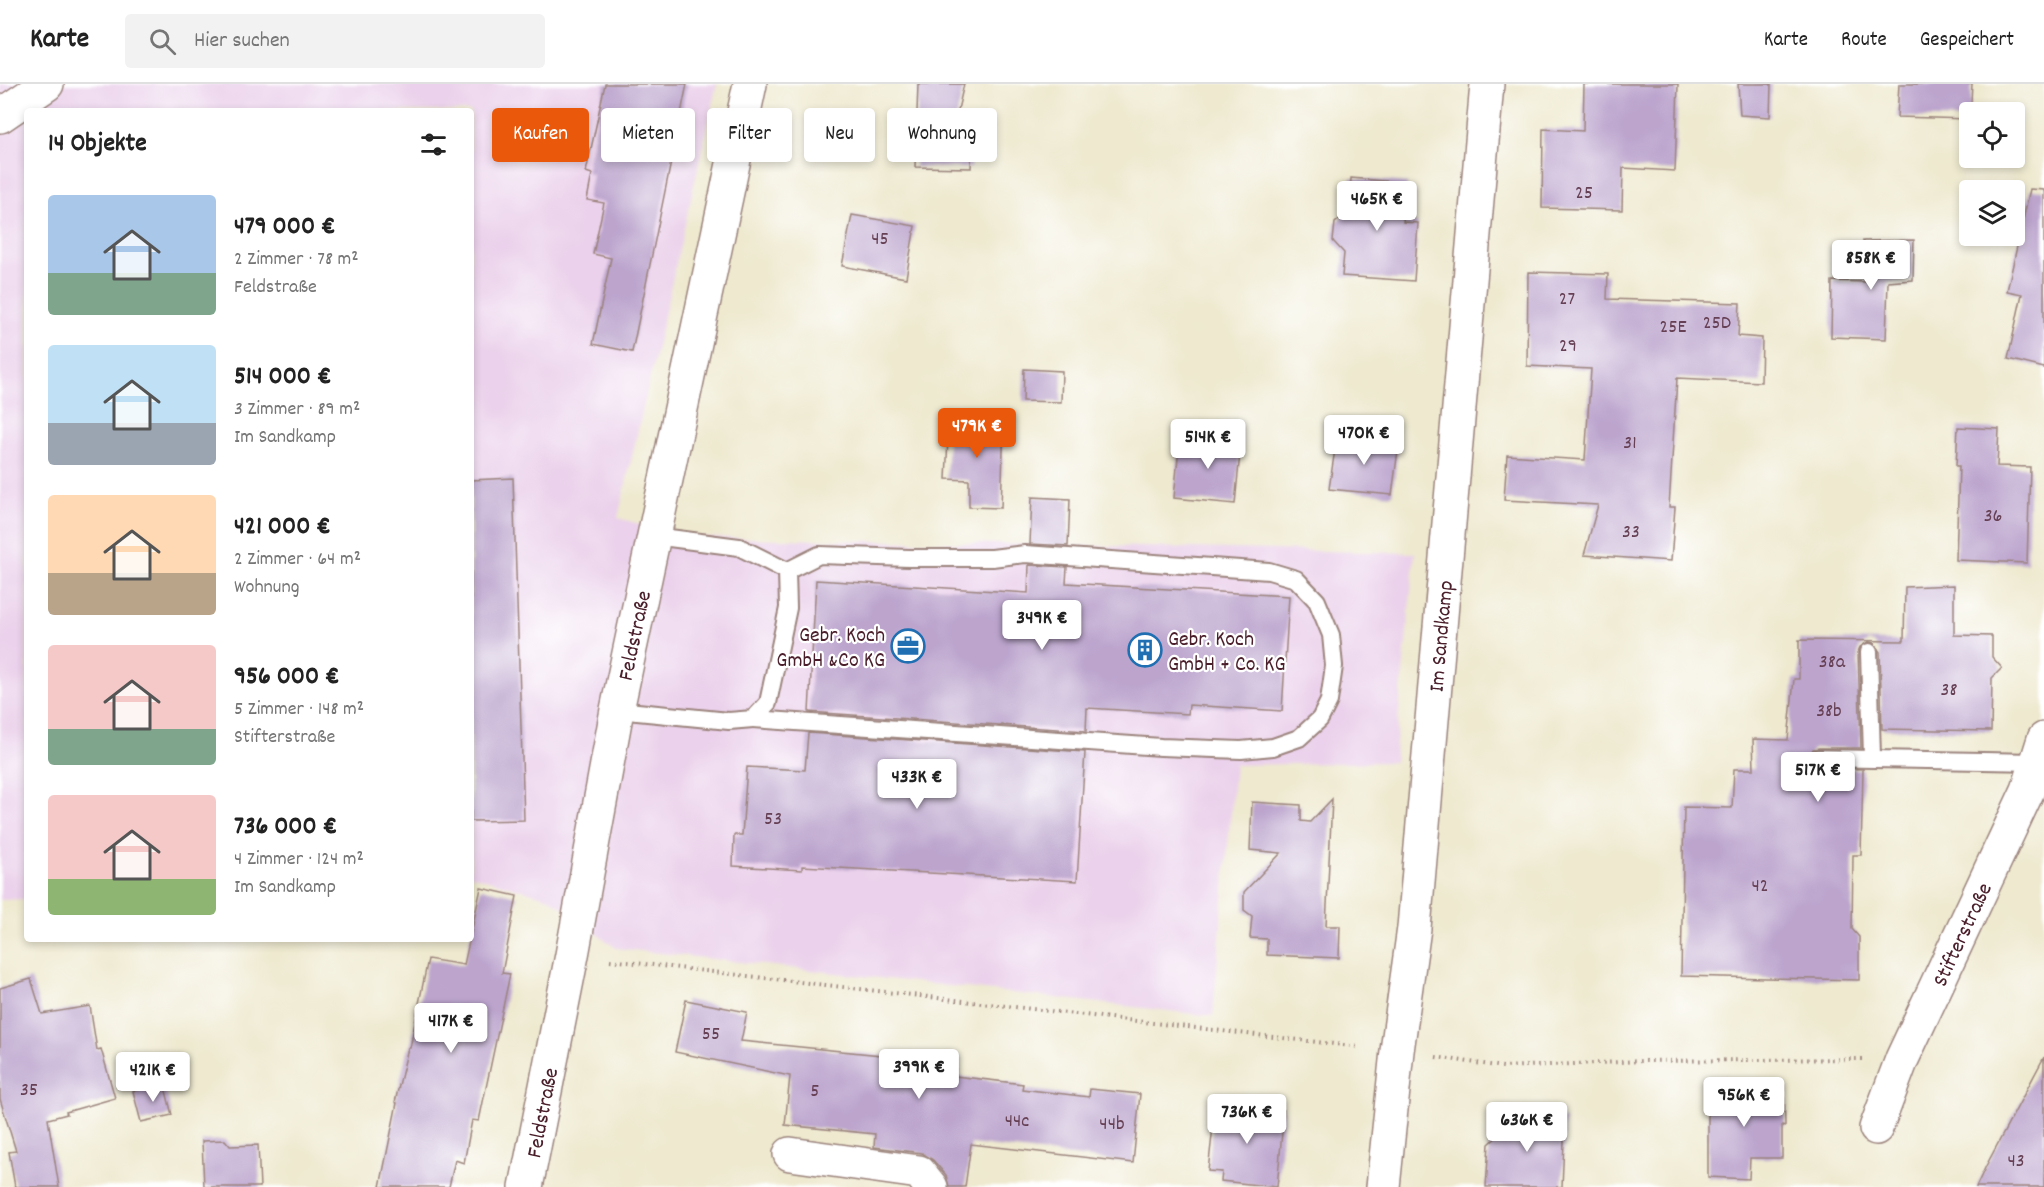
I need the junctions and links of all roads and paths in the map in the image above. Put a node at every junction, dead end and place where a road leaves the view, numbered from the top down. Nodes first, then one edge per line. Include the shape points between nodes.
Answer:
1 (47, 84) edge
2 (750, 84) edge
3 (1487, 84) edge
4 (0, 116) edge
5 (654, 536) junction
6 (787, 571) junction
7 (1869, 652) dead end
8 (617, 710) junction
9 (753, 719) junction
10 (2040, 751) edge
11 (1872, 757) junction
12 (1819, 758) dead end
13 (572, 955) junction
14 (1398, 1051) junction
15 (1902, 1059) junction
16 (1876, 1128) dead end
17 (790, 1154) dead end
18 (526, 1187) edge
19 (932, 1187) edge
20 (1383, 1187) edge

1 - 4 street
2 - 5 street, Feldstraße
3 - 14 street, Im Sandkamp via 1413,928
5 - 6 lane via 740,547
5 - 8 street, Feldstraße
6 - 9 lane via 788,608 768,703
6 - 9 lane via 819,555 992,558 1025,554 1269,571 1296,579 1317,600 1331,635 1334,666 1329,701 1320,719 1299,738 1273,747 1241,750
7 - 11 lane
8 - 9 lane via 729,721
8 - 13 street, Feldstraße
10 - 11 lane
10 - 15 street, Stifterstraße via 2028,790
11 - 12 lane
13 - 14 path
13 - 18 street, Feldstraße
14 - 15 path via 1503,1067 1643,1061
14 - 20 street, Im Sandkamp
15 - 16 street, Stifterstraße
17 - 19 street via 919,1172

